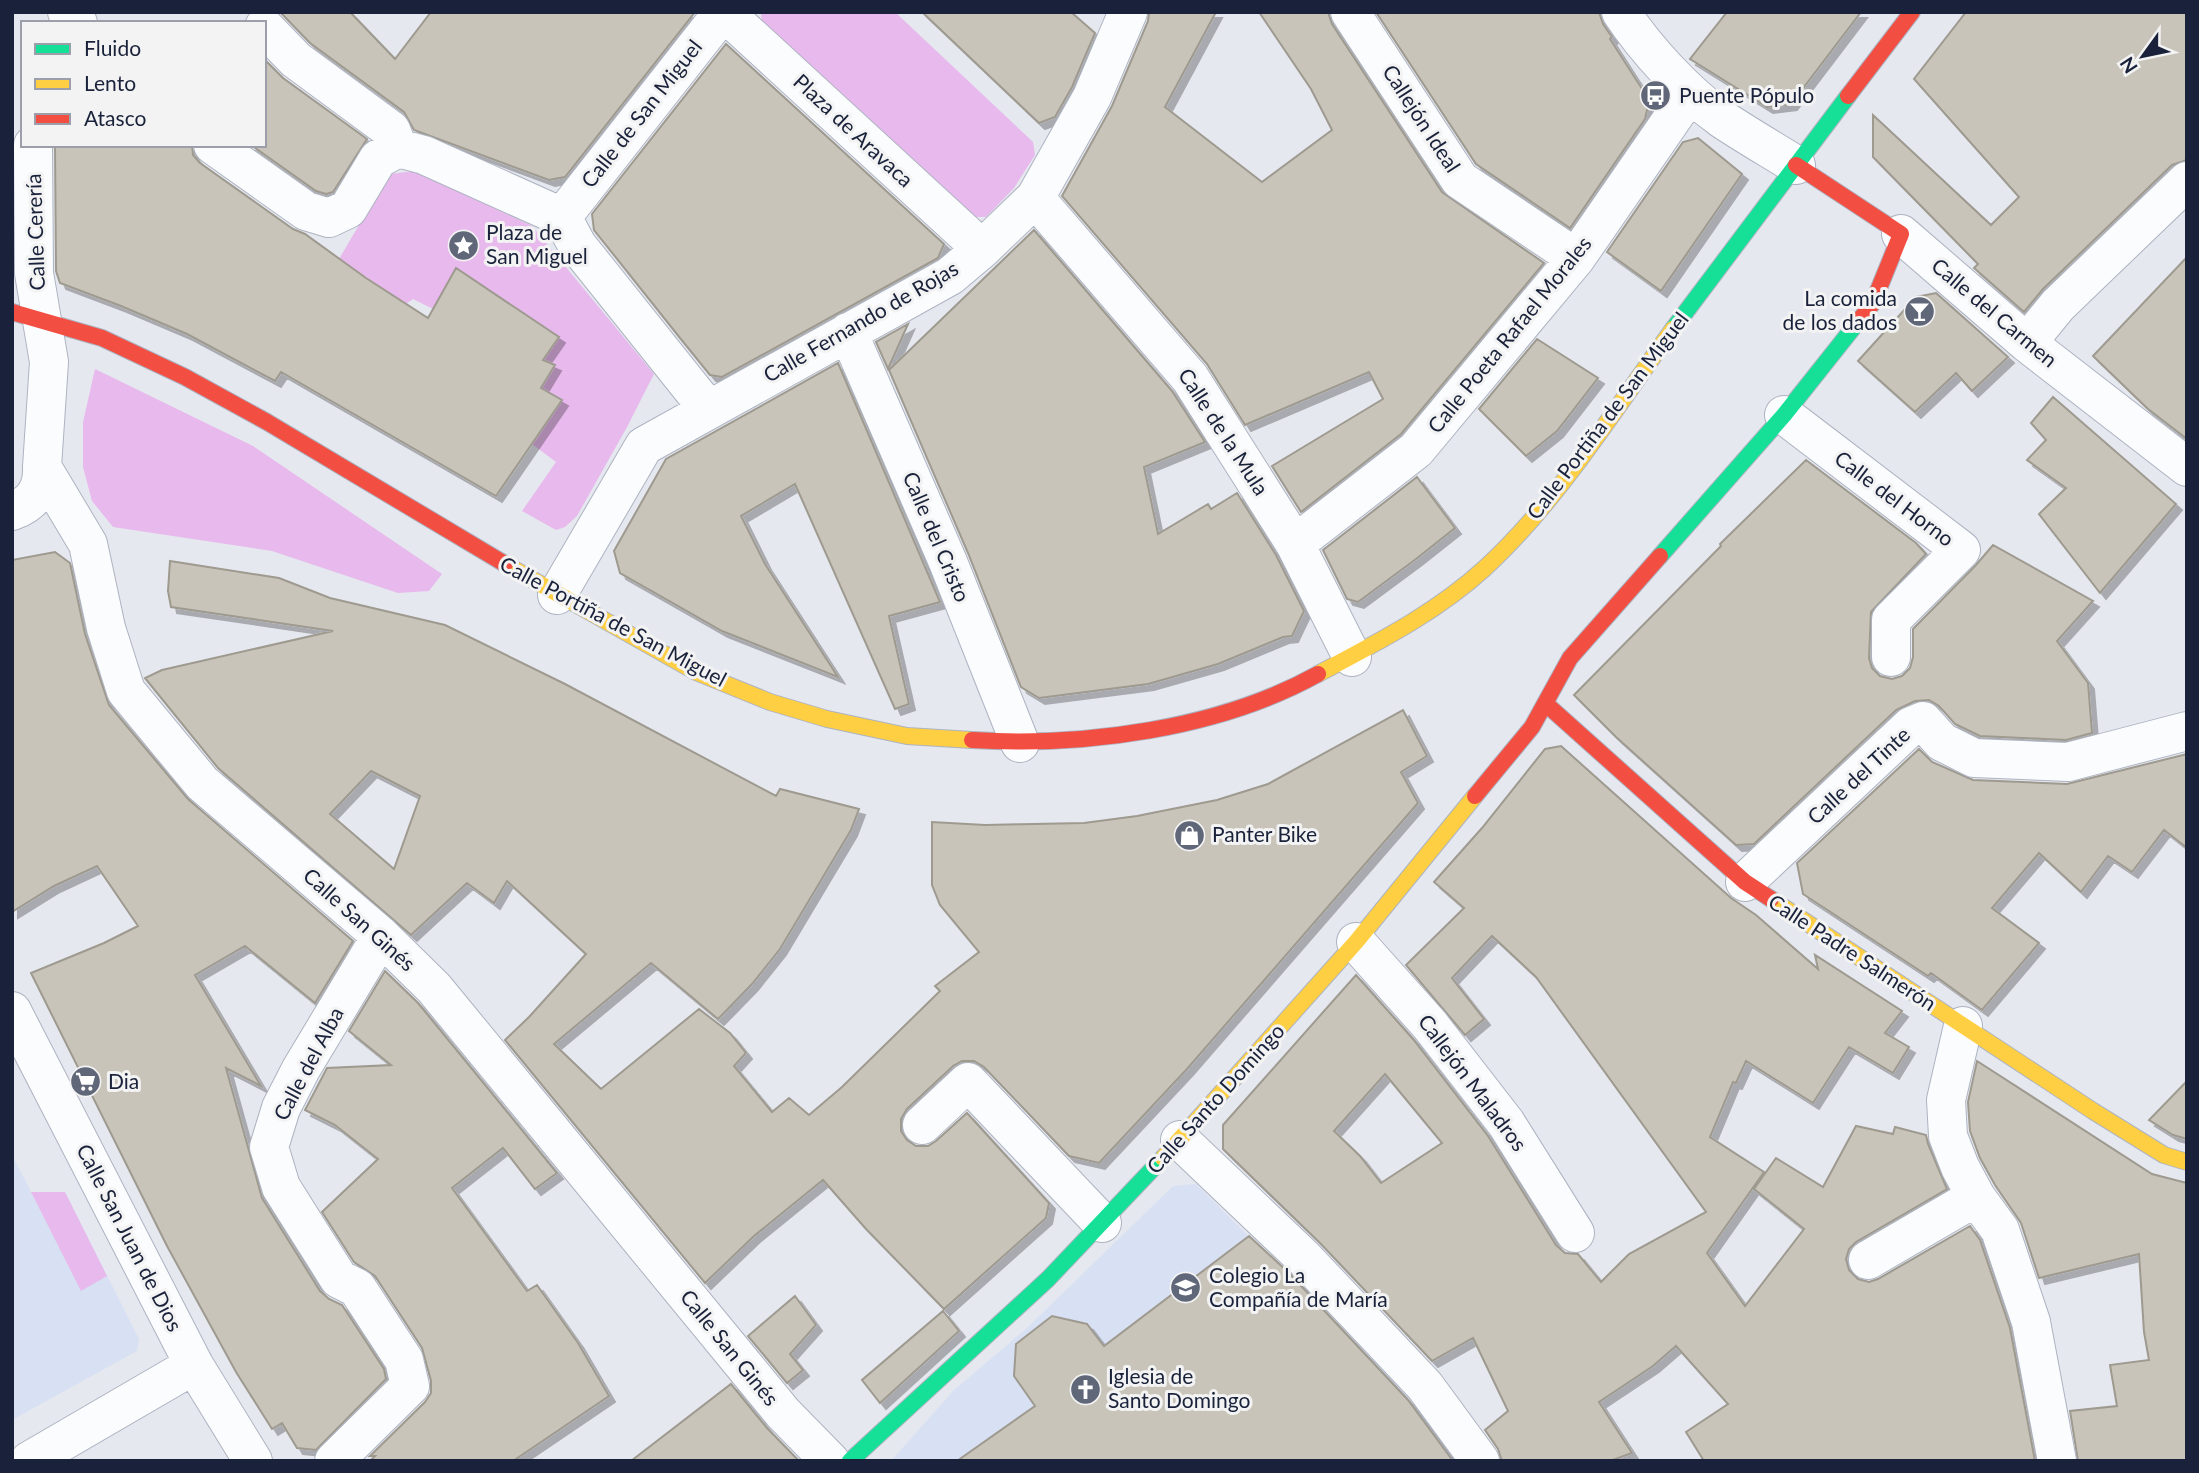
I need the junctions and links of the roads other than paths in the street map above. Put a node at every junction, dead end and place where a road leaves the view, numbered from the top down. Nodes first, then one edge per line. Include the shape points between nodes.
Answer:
1 (724, 12) edge
2 (1128, 12) edge
3 (1350, 12) edge
4 (1621, 12) edge
5 (1912, 12) edge
6 (266, 29) edge
7 (1690, 93) junction
8 (33, 147) edge
9 (217, 147) edge
10 (398, 148) junction
11 (1796, 165) junction
12 (2187, 181) edge
13 (1035, 198) junction
14 (562, 216) junction
15 (1901, 234) junction
16 (982, 249) junction
17 (1576, 258) junction
18 (26, 315) edge
19 (848, 332) junction
20 (2027, 343) junction
21 (708, 409) junction
22 (1784, 415) junction
23 (42, 467) junction
24 (2187, 467) edge
25 (12, 511) edge
26 (1295, 544) junction
27 (557, 595) junction
28 (1352, 657) junction
29 (1891, 657) dead end
30 (1546, 704) junction
31 (2187, 731) edge
32 (1020, 743) junction
33 (1745, 882) junction
34 (381, 936) junction
35 (1356, 942) junction
36 (12, 1011) edge
37 (1963, 1026) junction
38 (922, 1125) dead end
39 (1180, 1140) junction
40 (2187, 1162) edge
41 (1976, 1197) junction
42 (1102, 1223) junction
43 (1575, 1233) dead end
44 (1868, 1260) dead end
45 (194, 1365) junction
46 (29, 1461) edge
47 (253, 1461) edge
48 (334, 1461) edge
49 (830, 1461) edge
50 (850, 1461) edge
51 (1480, 1461) edge
52 (2057, 1461) edge

1 - 14 street, Calle de San Miguel
1 - 16 street, Plaza de Aravaca
2 - 13 street, Calle Fernando de Rojas via 1092,97
3 - 17 street, Callejón Ideal via 1460,180
4 - 7 street
5 - 11 main road, Calle Portiña de San Miguel
6 - 10 street via 296,60 391,130
7 - 11 street
7 - 17 street, Calle Poeta Rafael Morales
8 - 18 street, Calle Cerería via 34,273
9 - 10 street via 306,211 329,218 348,209 378,159
10 - 14 street
11 - 15 main road, Calle del Carmen
11 - 28 main road, Calle Portiña de San Miguel via 1542,509 1485,568 1447,599
12 - 20 street via 2058,305
13 - 16 street, Calle Fernando de Rojas
13 - 26 street, Calle de la Mula via 1190,377
14 - 21 street via 577,246
15 - 20 street, Calle del Carmen
15 - 22 main road via 1873,303
16 - 19 street, Calle Fernando de Rojas via 950,276
17 - 26 street, Calle Poeta Rafael Morales via 1416,450
18 - 23 street via 49,362
18 - 27 main road, Calle Portiña de San Miguel via 102,338 185,377
19 - 21 street, Calle Fernando de Rojas
19 - 32 street, Calle del Cristo
20 - 24 street, Calle del Carmen
21 - 27 street, Calle Fernando de Rojas via 643,446
22 - 29 street, Calle del Horno via 1961,550 1891,620
22 - 30 main road via 1570,658
23 - 25 street via 38,492 23,508
23 - 34 street, Calle San Ginés via 88,544 106,628 126,691 202,783
26 - 28 street, Calle de la Mula
27 - 32 main road, Calle Portiña de San Miguel via 696,673 770,702 907,736
28 - 32 main road, Calle Portiña de San Miguel via 1270,697 1181,725
30 - 33 main road, Calle Padre Salmerón
30 - 35 main road, Calle Santo Domingo
31 - 33 street, Calle del Tinte via 2068,762 1974,758 1942,742 1923,721 1911,726
33 - 37 main road, Calle Padre Salmerón
34 - 48 street, Calle del Alba via 300,1069 269,1147 281,1187 338,1279 357,1289 404,1360 410,1386
34 - 49 street, Calle San Ginés via 434,988 783,1413
35 - 39 main road, Calle Santo Domingo
35 - 43 street, Callejón Maladros via 1430,1025 1506,1123
36 - 45 street, Calle San Juan de Dios
37 - 40 main road, Calle Padre Salmerón via 2164,1155
37 - 41 street via 1946,1100 1948,1136
38 - 42 street via 968,1082
39 - 42 main road, Calle Santo Domingo
39 - 51 street via 1304,1258 1425,1386
41 - 44 street
41 - 52 street via 2000,1230 2031,1322
42 - 50 main road, Calle Santo Domingo via 1048,1279
45 - 46 street
45 - 47 street, Calle San Juan de Dios

